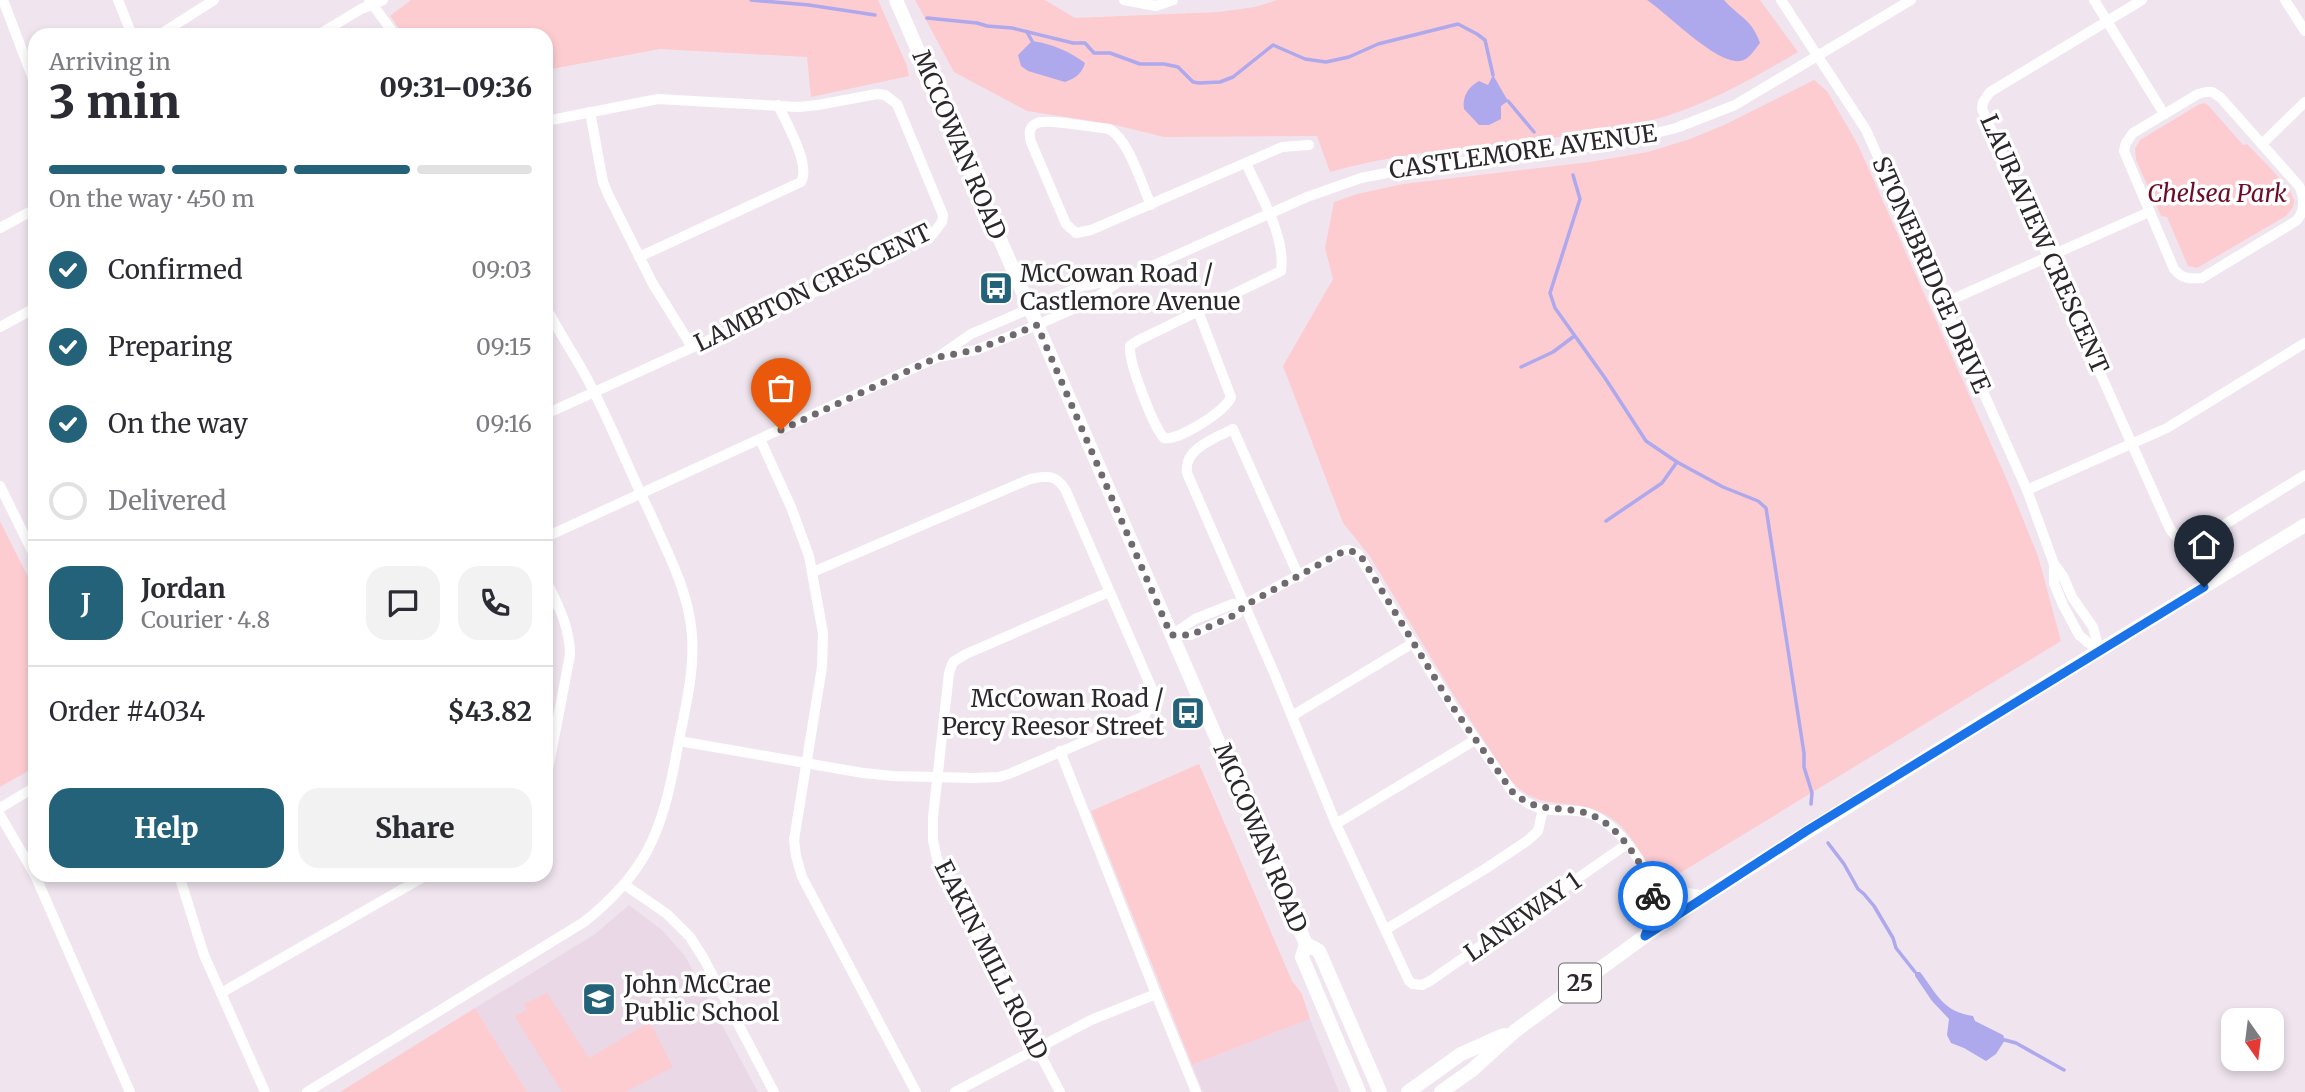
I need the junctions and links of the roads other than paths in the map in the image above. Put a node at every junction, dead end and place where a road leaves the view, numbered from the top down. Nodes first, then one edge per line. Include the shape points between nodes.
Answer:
1 (3, 0) edge
2 (118, 0) edge
3 (214, 0) edge
4 (896, 0) edge
5 (1124, 0) edge
6 (1173, 0) edge
7 (1781, 0) edge
8 (1911, 0) edge
9 (2094, 0) edge
10 (2142, 0) edge
11 (2285, 0) edge
12 (374, 1) edge
13 (2107, 22) junction
14 (129, 28) edge
15 (170, 28) edge
16 (330, 28) edge
17 (391, 28) edge
18 (2305, 31) edge
19 (1818, 57) junction
20 (28, 65) edge
21 (2305, 102) edge
22 (778, 105) junction
23 (590, 112) junction
24 (2164, 114) junction
25 (553, 120) edge
26 (2262, 144) junction
27 (1309, 145) dead end
28 (1246, 163) junction
29 (1151, 205) junction
30 (2149, 212) junction
31 (28, 213) edge
32 (1268, 214) junction
33 (0, 228) edge
34 (639, 257) junction
35 (2049, 257) junction
36 (1123, 279) junction
37 (1944, 303) junction
38 (1029, 309) junction
39 (1198, 311) junction
40 (28, 312) edge
41 (553, 319) edge
42 (1037, 325) junction
43 (0, 327) edge
44 (2305, 343) edge
45 (692, 347) junction
46 (938, 357) junction
47 (594, 392) junction
48 (553, 411) edge
49 (760, 439) junction
50 (2133, 444) junction
51 (2305, 475) edge
52 (0, 485) edge
53 (2027, 490) junction
54 (641, 494) junction
55 (2305, 525) edge
56 (553, 534) edge
57 (28, 543) edge
58 (814, 572) junction
59 (1298, 577) junction
60 (1109, 592) junction
61 (553, 596) edge
62 (1244, 606) junction
63 (1171, 635) junction
64 (1413, 643) junction
65 (2099, 652) junction
66 (1292, 716) junction
67 (1475, 740) junction
68 (679, 741) junction
69 (553, 744) edge
70 (1060, 751) junction
71 (806, 764) junction
72 (938, 777) junction
73 (28, 791) edge
74 (0, 808) edge
75 (1543, 809) junction
76 (0, 815) edge
77 (1336, 824) junction
78 (1627, 844) junction
79 (28, 863) edge
80 (1650, 881) junction
81 (38, 882) edge
82 (181, 882) edge
83 (415, 882) edge
84 (625, 885) junction
85 (1705, 896) junction
86 (1385, 930) junction
87 (1645, 936) junction
88 (1306, 944) junction
89 (221, 993) junction
90 (1156, 994) junction
91 (1515, 1031) junction
92 (1037, 1048) junction
93 (130, 1092) edge
94 (265, 1092) edge
95 (307, 1092) edge
96 (774, 1092) edge
97 (916, 1092) edge
98 (955, 1092) edge
99 (1060, 1092) edge
100 (1196, 1092) edge
101 (1359, 1092) edge
102 (1380, 1092) edge
103 (1408, 1092) edge
104 (1441, 1092) edge

1 - 20 street
2 - 14 street
3 - 15 street
4 - 38 main road, MCCOWAN ROAD
5 - 6 street via 1156,6
7 - 19 street, STONEBRIDGE DRIVE
8 - 19 street, CASTLEMORE AVENUE
9 - 13 street
10 - 13 street, LAURAVIEW CRESCENT
11 - 18 street
12 - 16 street
12 - 17 street
13 - 24 street
13 - 35 street, LAURAVIEW CRESCENT via 1990,92 1983,102 1982,109
19 - 32 street, CASTLEMORE AVENUE via 1735,105 1660,133 1593,147 1372,175
19 - 37 street, STONEBRIDGE DRIVE via 1866,130
21 - 26 street
22 - 23 street, LAMBTON CRESCENT via 658,99
22 - 34 street via 804,163 801,182
22 - 45 street, LAMBTON CRESCENT via 818,105 877,94 891,99 942,208 942,222 932,235
23 - 25 street, LAMBTON CRESCENT
23 - 34 street via 603,182
24 - 26 street via 2198,93 2212,92
24 - 30 street via 2133,133 2124,151
26 - 30 street via 2303,192 2302,213 2202,278 2183,277 2174,269
27 - 28 street via 1282,147
28 - 29 street
28 - 32 street
29 - 29 street via 1123,141 1114,132 1050,122 1032,126 1031,142 1070,229 1076,233
30 - 35 street
31 - 33 street
32 - 36 street, CASTLEMORE AVENUE
32 - 39 street via 1280,243 1282,271
34 - 45 street
35 - 37 street
35 - 50 street, LAURAVIEW CRESCENT
36 - 38 street, CASTLEMORE AVENUE via 1082,286
36 - 42 street, CASTLEMORE AVENUE via 1091,301
37 - 53 street, STONEBRIDGE DRIVE
38 - 42 main road, MCCOWAN ROAD
38 - 46 street, CASTLEMORE AVENUE via 971,334
39 - 39 street via 1130,346 1132,366 1164,438 1175,438 1223,409 1231,397
40 - 43 street
41 - 47 street
42 - 46 street, CASTLEMORE AVENUE via 976,350
42 - 63 main road, MCCOWAN ROAD
44 - 50 street
45 - 47 street, LAMBTON CRESCENT
46 - 49 street, CASTLEMORE AVENUE
47 - 48 street, LAMBTON CRESCENT
47 - 54 street
49 - 54 street, CASTLEMORE AVENUE
49 - 58 street
50 - 51 street, LAURAVIEW CRESCENT via 2169,527 2175,537 2186,542 2201,539
50 - 53 street
52 - 57 street
53 - 65 street, STONEBRIDGE DRIVE via 2054,564 2054,583 2063,605 2079,635
54 - 56 street, CASTLEMORE AVENUE
54 - 68 street via 690,614 692,661
55 - 65 main road, 25
58 - 60 street via 1030,478 1048,476 1059,480 1066,492
58 - 71 street via 823,633 822,667
59 - 62 street
59 - 62 street via 1233,429 1192,453 1186,468
59 - 64 street via 1343,551 1354,551
60 - 70 street via 1153,699 1144,716
60 - 72 street, EAKIN MILL ROAD via 953,662
61 - 69 street via 570,645
62 - 63 street via 1237,614 1191,635
62 - 66 street
63 - 88 main road, MCCOWAN ROAD
64 - 66 street
64 - 67 street
65 - 85 main road, 25
66 - 77 street
67 - 75 street via 1514,794
67 - 77 street
68 - 71 street
68 - 84 street via 657,832
70 - 72 street via 999,777
70 - 90 street
71 - 72 street
71 - 97 street via 794,840 803,877
72 - 92 street, EAKIN MILL ROAD via 932,831 937,859
73 - 74 street
75 - 78 street via 1590,814 1613,828
75 - 86 street via 1538,831 1527,841
76 - 79 street
77 - 86 street
78 - 80 street
78 - 86 street, LANEWAY 1 via 1417,986 1409,981
80 - 85 street via 1664,889
80 - 87 street via 1654,903
81 - 93 street
82 - 89 street
83 - 89 street
84 - 95 street via 584,922
84 - 96 street via 690,937
85 - 87 main road, 25
87 - 91 main road, 25
88 - 101 main road, MCCOWAN ROAD via 1302,957
88 - 102 main road, MCCOWAN ROAD via 1318,951
89 - 94 street
90 - 92 street
90 - 100 street
91 - 103 main road, 25 via 1461,1054
91 - 104 main road, 25
92 - 98 street
92 - 99 street, EAKIN MILL ROAD

